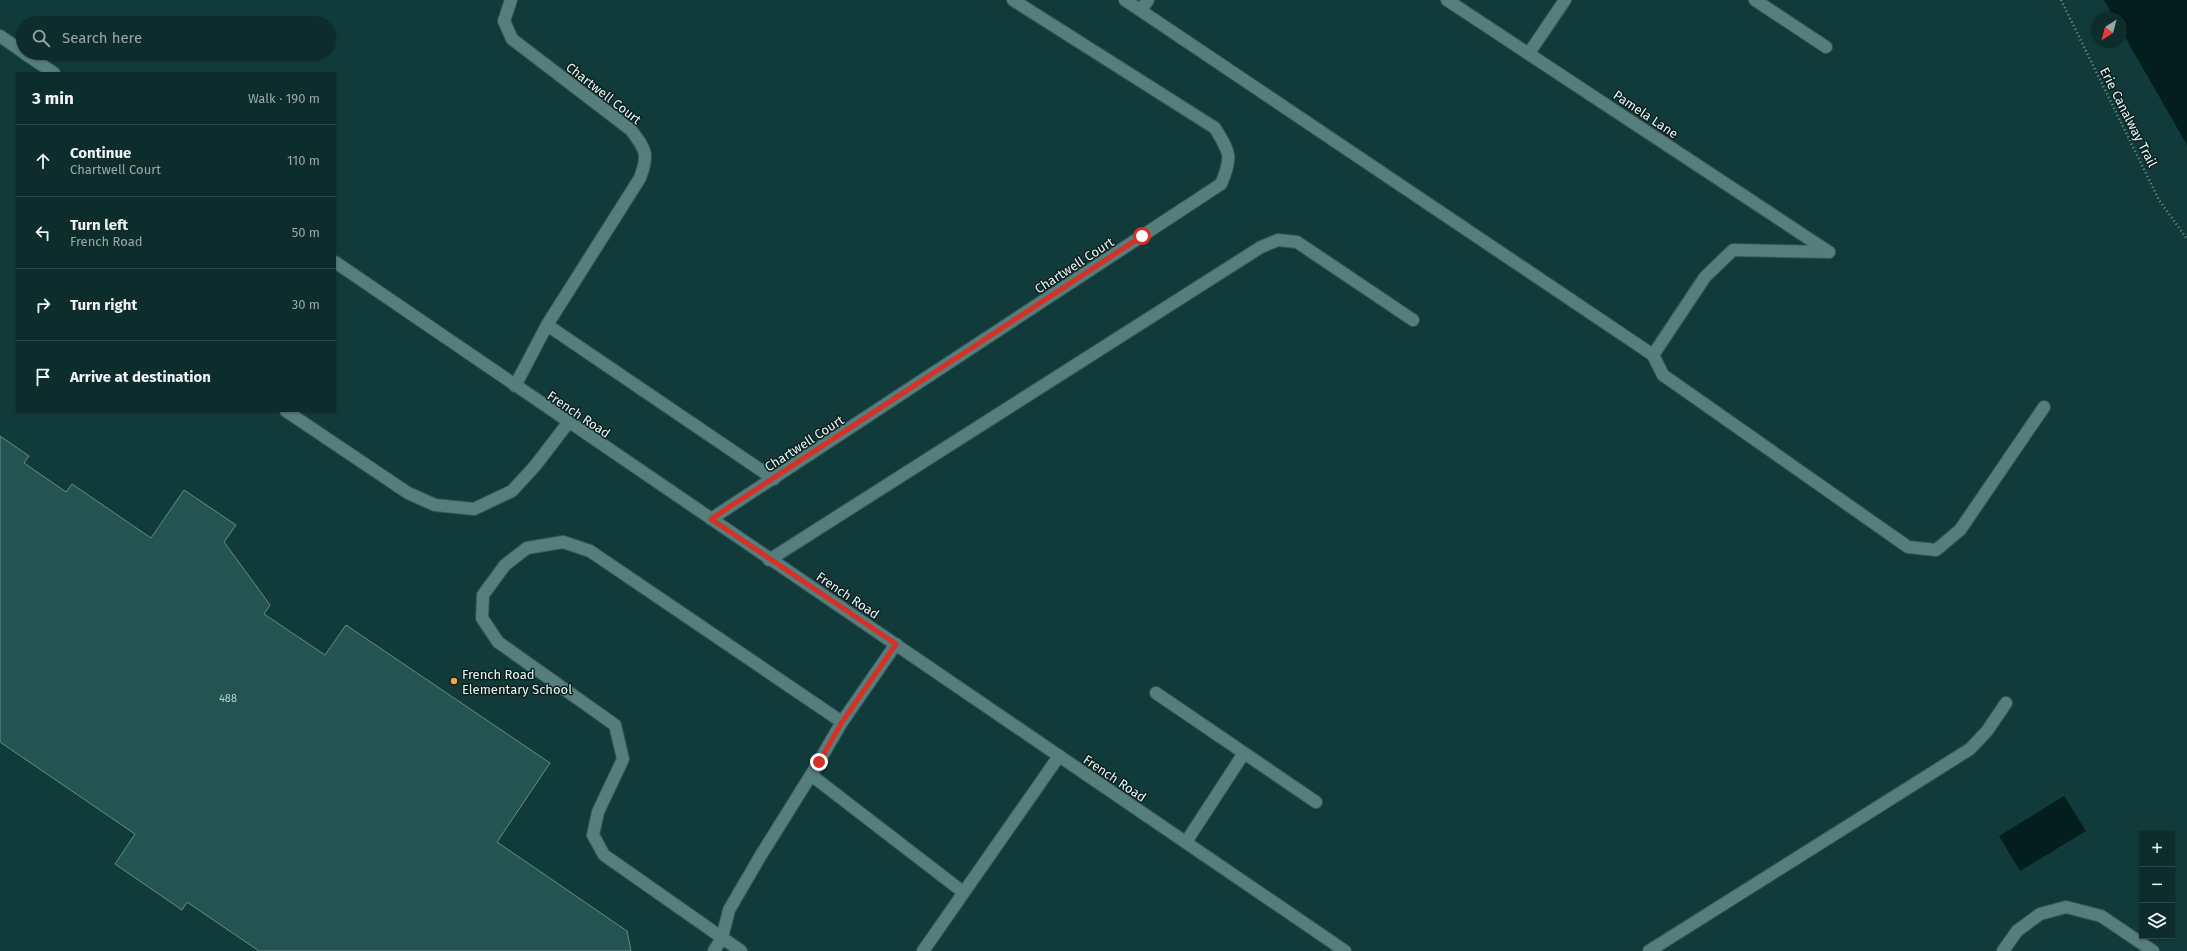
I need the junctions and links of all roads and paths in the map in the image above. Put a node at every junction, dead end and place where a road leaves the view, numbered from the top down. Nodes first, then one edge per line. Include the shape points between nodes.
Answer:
1 (511, 0) edge
2 (1014, 0) edge
3 (1124, 0) edge
4 (1148, 0) edge
5 (1447, 0) edge
6 (1565, 0) edge
7 (1755, 0) edge
8 (2061, 0) edge
9 (1141, 10) junction
10 (0, 36) edge
11 (16, 47) edge
12 (1826, 47) dead end
13 (1529, 53) junction
14 (34, 60) edge
15 (52, 72) edge
16 (2187, 239) edge
17 (336, 263) edge
18 (1413, 320) dead end
19 (547, 325) junction
20 (1653, 354) junction
21 (515, 386) junction
22 (2044, 406) dead end
23 (287, 412) edge
24 (568, 423) junction
25 (774, 479) junction
26 (711, 519) junction
27 (769, 560) junction
28 (896, 644) junction
29 (1156, 693) dead end
30 (2006, 703) dead end
31 (842, 722) junction
32 (1244, 753) junction
33 (1059, 756) junction
34 (812, 775) junction
35 (1316, 802) dead end
36 (1186, 842) junction
37 (963, 892) junction
38 (722, 938) junction
39 (714, 951) edge
40 (741, 951) edge
41 (922, 951) edge
42 (1345, 951) edge
43 (1649, 951) edge
44 (2003, 951) edge
45 (2153, 951) edge

1 - 19 street, Chartwell Court via 504,21 512,39 632,130 642,145 647,161 640,178
2 - 25 street, Chartwell Court via 1215,128 1229,150 1229,167 1221,184
3 - 9 street
4 - 9 street
5 - 13 street, Pamela Lane
6 - 13 street
7 - 12 street
8 - 16 path, Erie Canalway Trail via 2159,200
9 - 20 street
10 - 11 street
13 - 20 street, Pamela Lane via 1828,252 1733,250 1705,276
14 - 15 street
17 - 21 street, French Road
18 - 27 street via 1297,242 1278,240 1261,247
19 - 21 street, Chartwell Court
19 - 25 street
20 - 22 street via 1662,375 1908,547 1936,550 1960,530
21 - 24 street, French Road
23 - 24 street via 408,493 435,505 474,509 512,491
24 - 26 street, French Road
25 - 26 street, Chartwell Court
26 - 27 street, French Road
27 - 28 street, French Road
28 - 31 street
28 - 33 street, French Road
29 - 32 street
30 - 43 street via 1987,731 1970,749
31 - 34 street
31 - 38 street via 590,551 563,542 527,548 505,565 483,595 482,618 498,642 615,725 622,759 598,812 593,835 604,855
32 - 35 street
32 - 36 street
33 - 36 street, French Road
33 - 37 street
34 - 37 street
34 - 38 street via 761,854 729,910
36 - 42 street, French Road
37 - 41 street
38 - 39 street
38 - 40 street
44 - 45 street via 2017,931 2040,914 2066,907 2101,916

